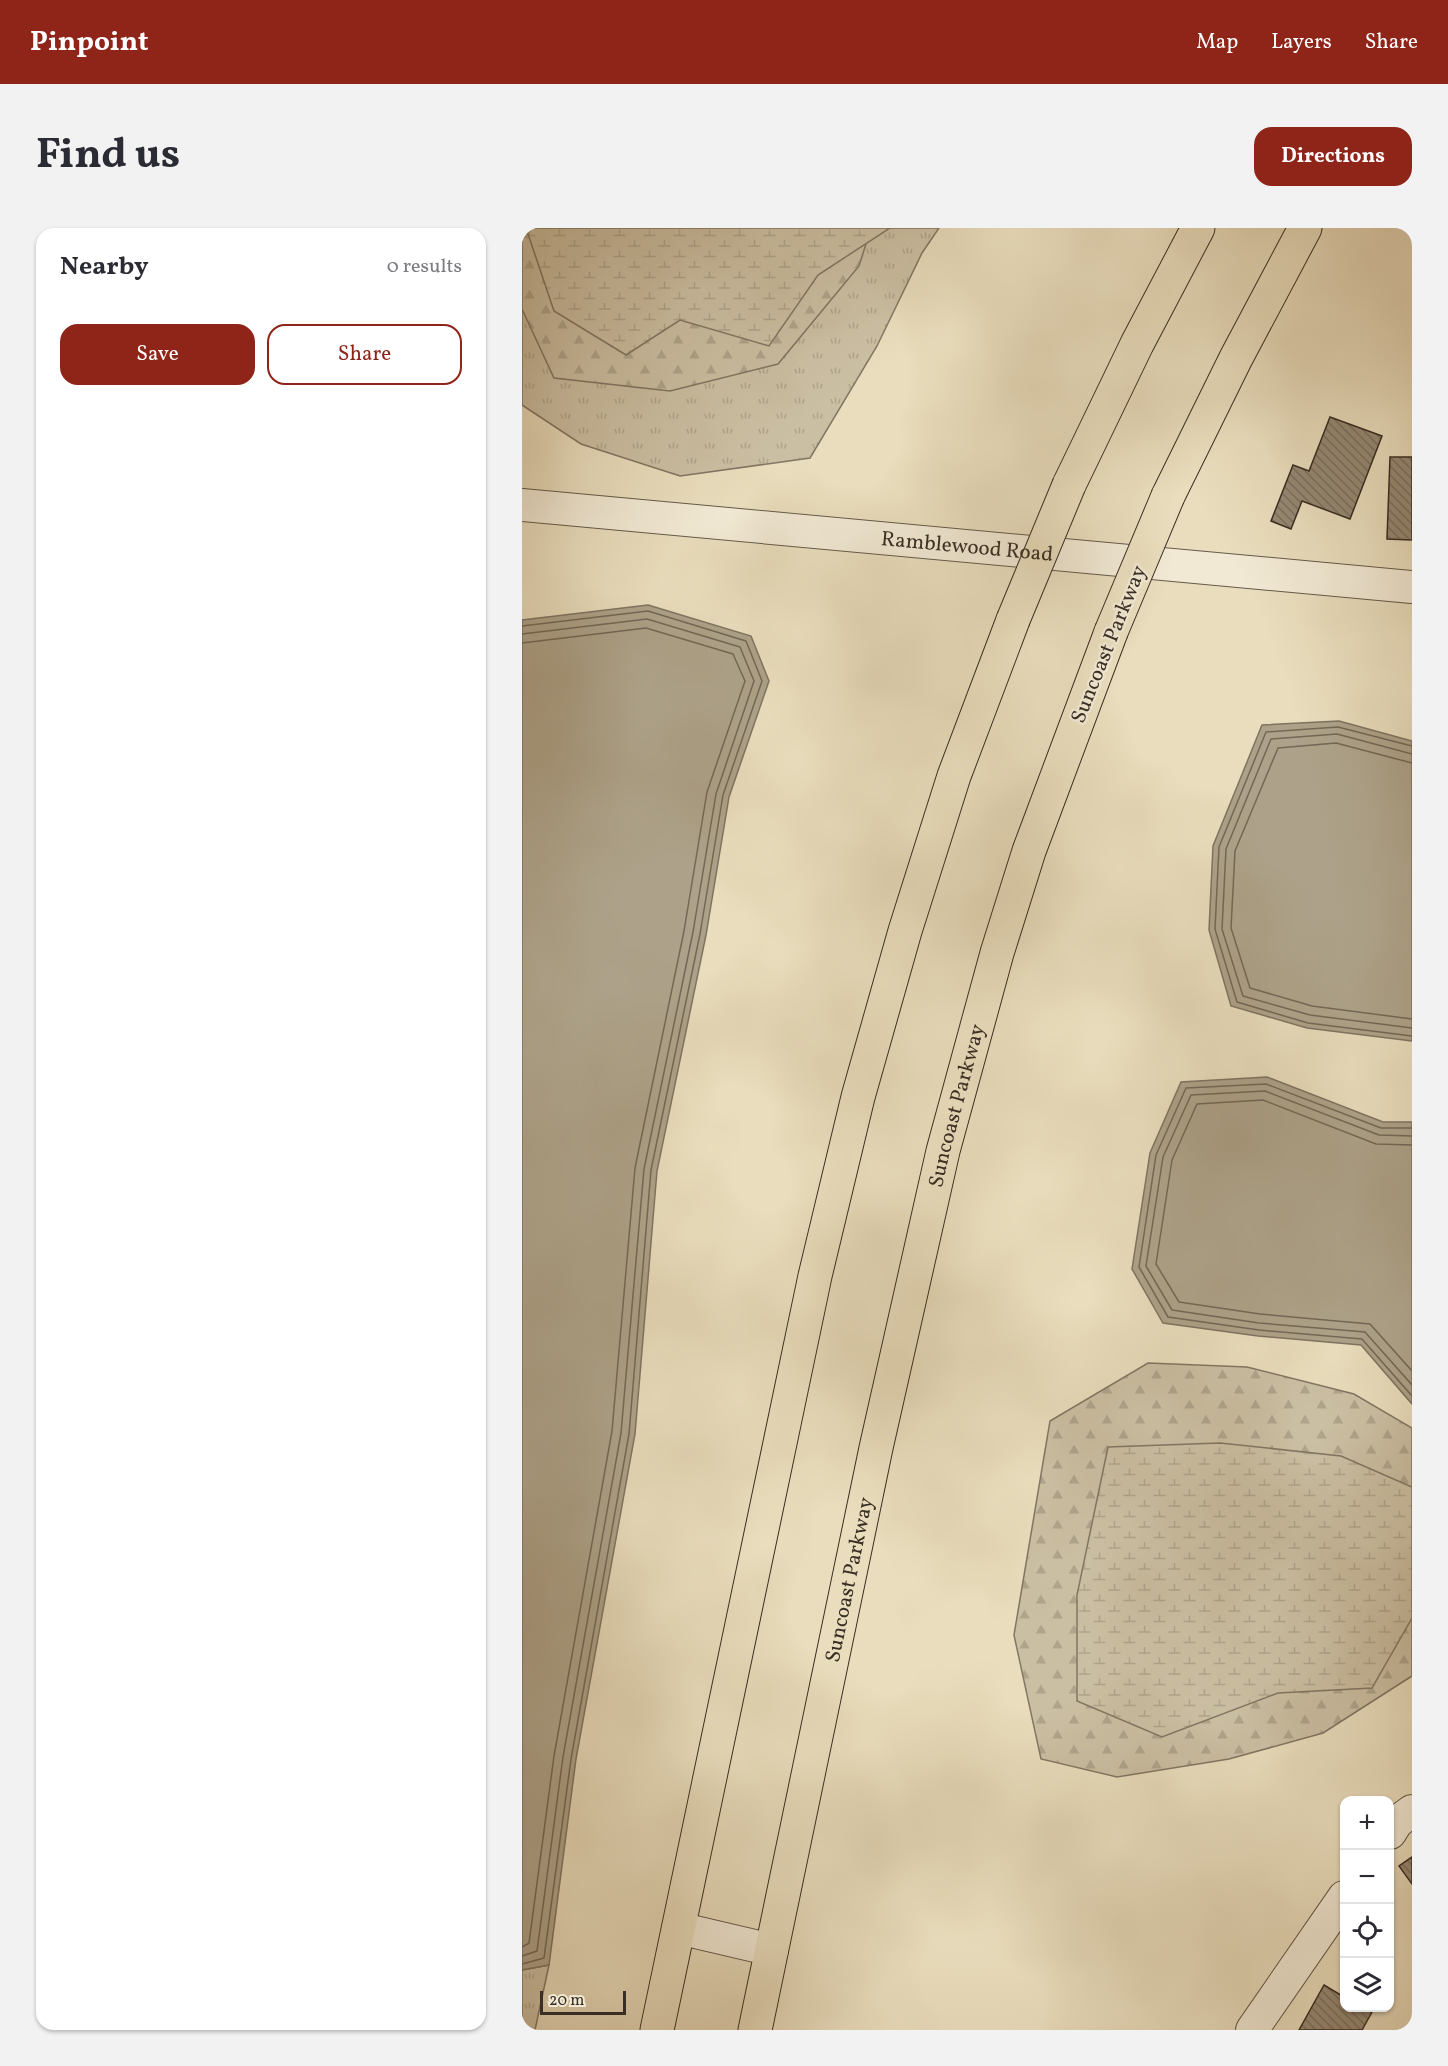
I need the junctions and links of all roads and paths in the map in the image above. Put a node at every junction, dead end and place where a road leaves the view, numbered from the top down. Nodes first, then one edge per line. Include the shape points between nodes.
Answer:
1 (1198, 228) edge
2 (1305, 228) edge
3 (522, 505) edge
4 (1412, 587) edge
5 (1412, 1811) edge
6 (1394, 1826) edge
7 (1340, 1903) edge
8 (678, 1928) junction
9 (772, 1950) junction
10 (657, 2030) edge
11 (755, 2030) edge
12 (1252, 2030) edge

1 - 8 highway, bridge via 1070,485 954,776 905,931 858,1097 815,1276
2 - 9 highway, Suncoast Parkway, bridge via 1168,496 1111,632 1029,851 997,952 946,1140 876,1448
3 - 4 street, Ramblewood Road
5 - 6 street
7 - 12 street
8 - 9 street
8 - 10 highway
9 - 11 highway, Suncoast Parkway

